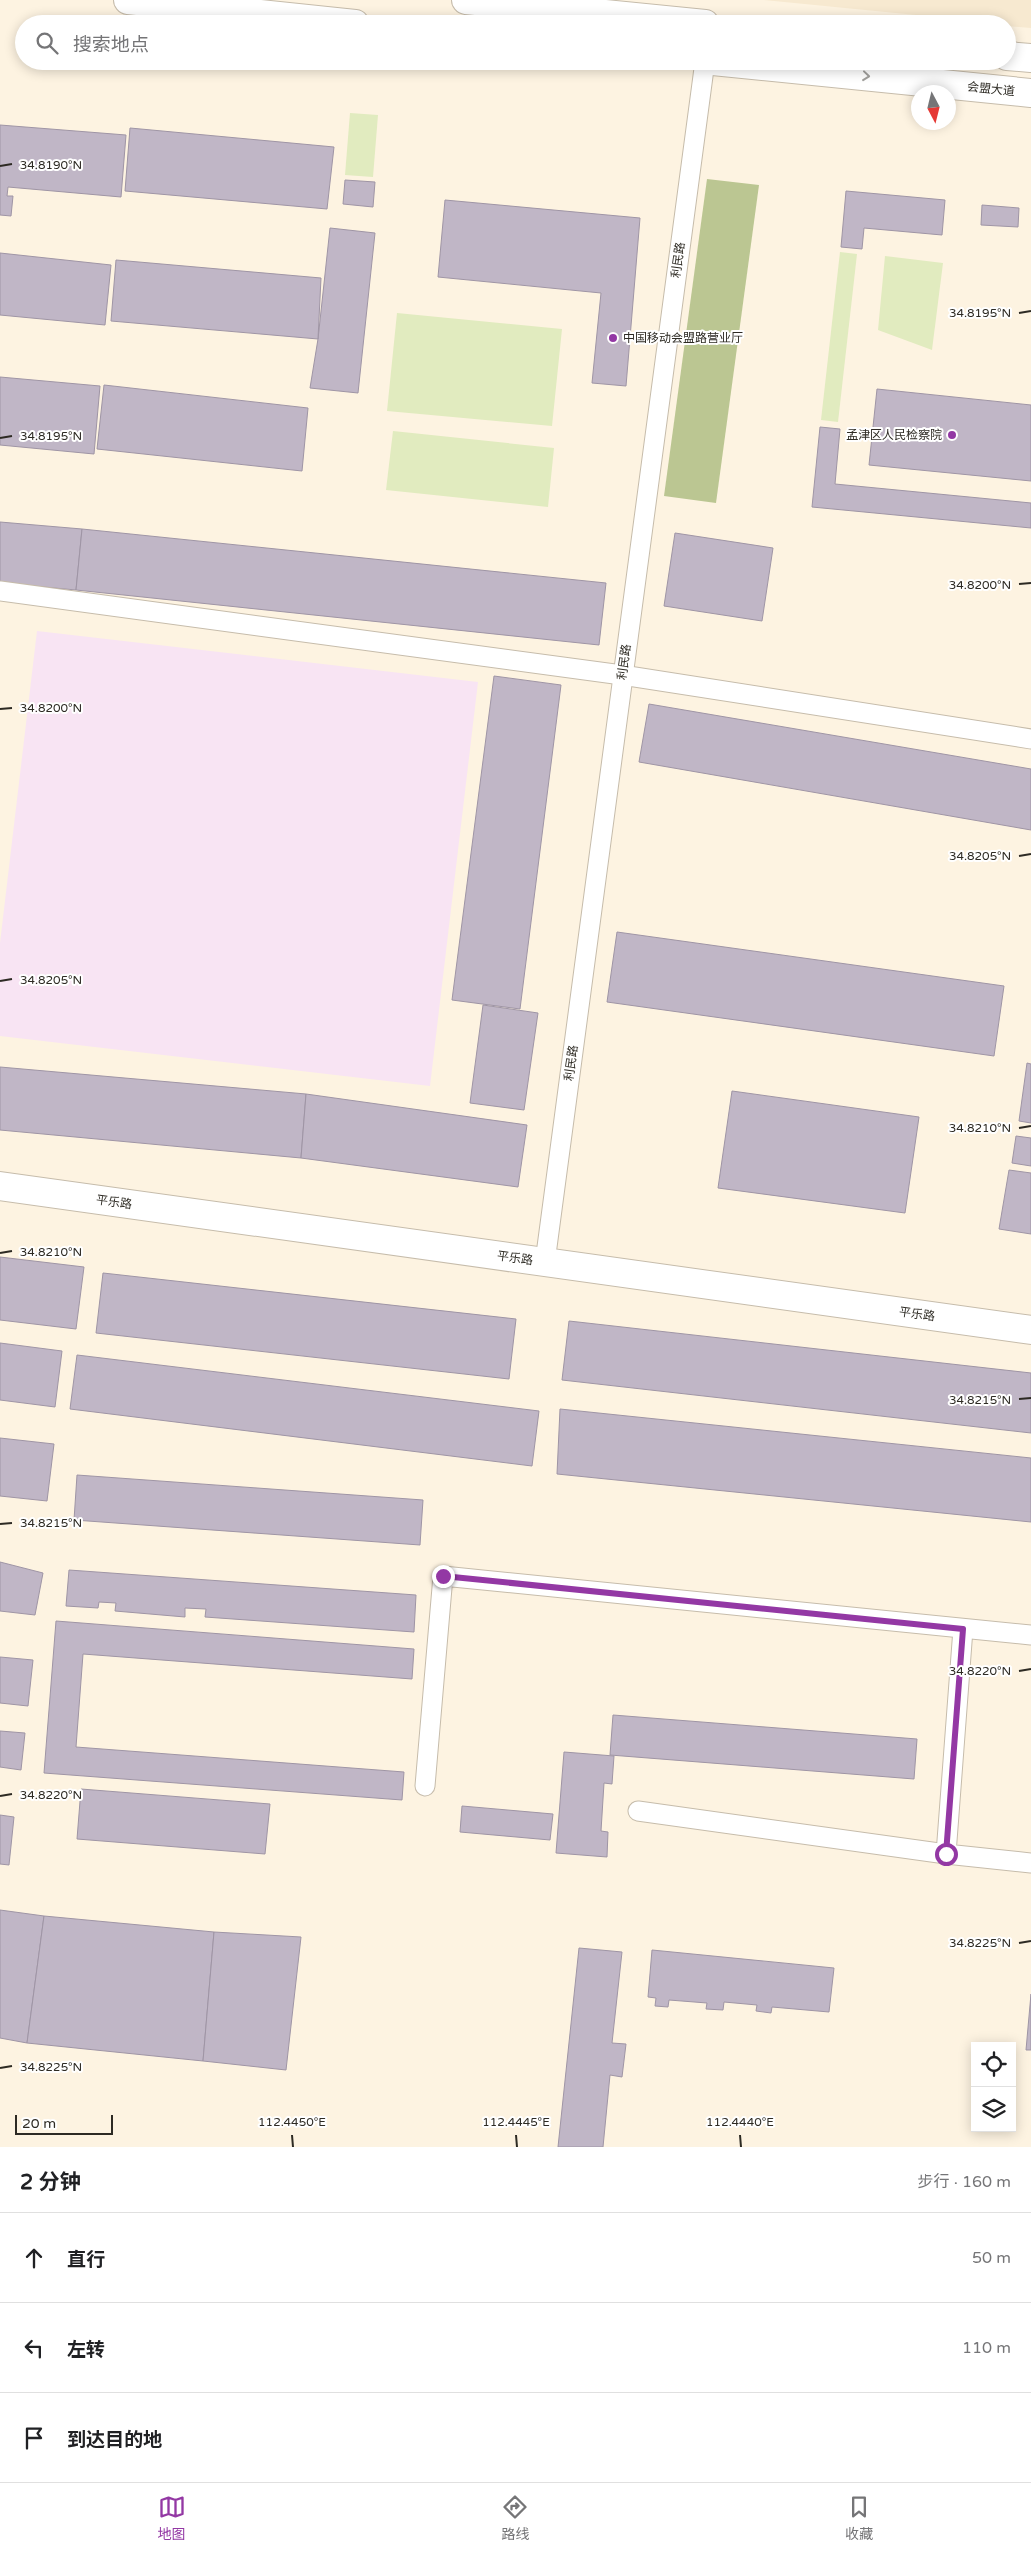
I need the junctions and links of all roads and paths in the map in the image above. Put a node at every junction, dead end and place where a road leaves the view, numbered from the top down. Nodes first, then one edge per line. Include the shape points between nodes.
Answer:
1 (128, 0) edge
2 (466, 0) edge
3 (270, 15) edge
4 (615, 15) edge
5 (1016, 57) edge
6 (1031, 58) edge
7 (704, 70) edge
8 (802, 70) edge
9 (1031, 93) edge
10 (0, 591) edge
11 (622, 675) junction
12 (1031, 739) edge
13 (0, 1186) edge
14 (545, 1262) junction
15 (1031, 1330) edge
16 (963, 1629) junction
17 (1031, 1635) edge
18 (426, 1786) dead end
19 (638, 1811) dead end
20 (946, 1854) junction
21 (1031, 1863) edge

1 - 3 street
2 - 4 street
5 - 6 street
7 - 11 lane, 利民路
8 -> 9 street, 会盟大道
10 - 11 lane
11 - 12 lane
11 - 14 lane, 利民路
13 - 14 street, 平乐路
14 - 15 street, 平乐路
16 - 17 lane
16 - 18 lane via 443,1576
16 - 20 lane
19 - 20 lane
20 - 21 lane

